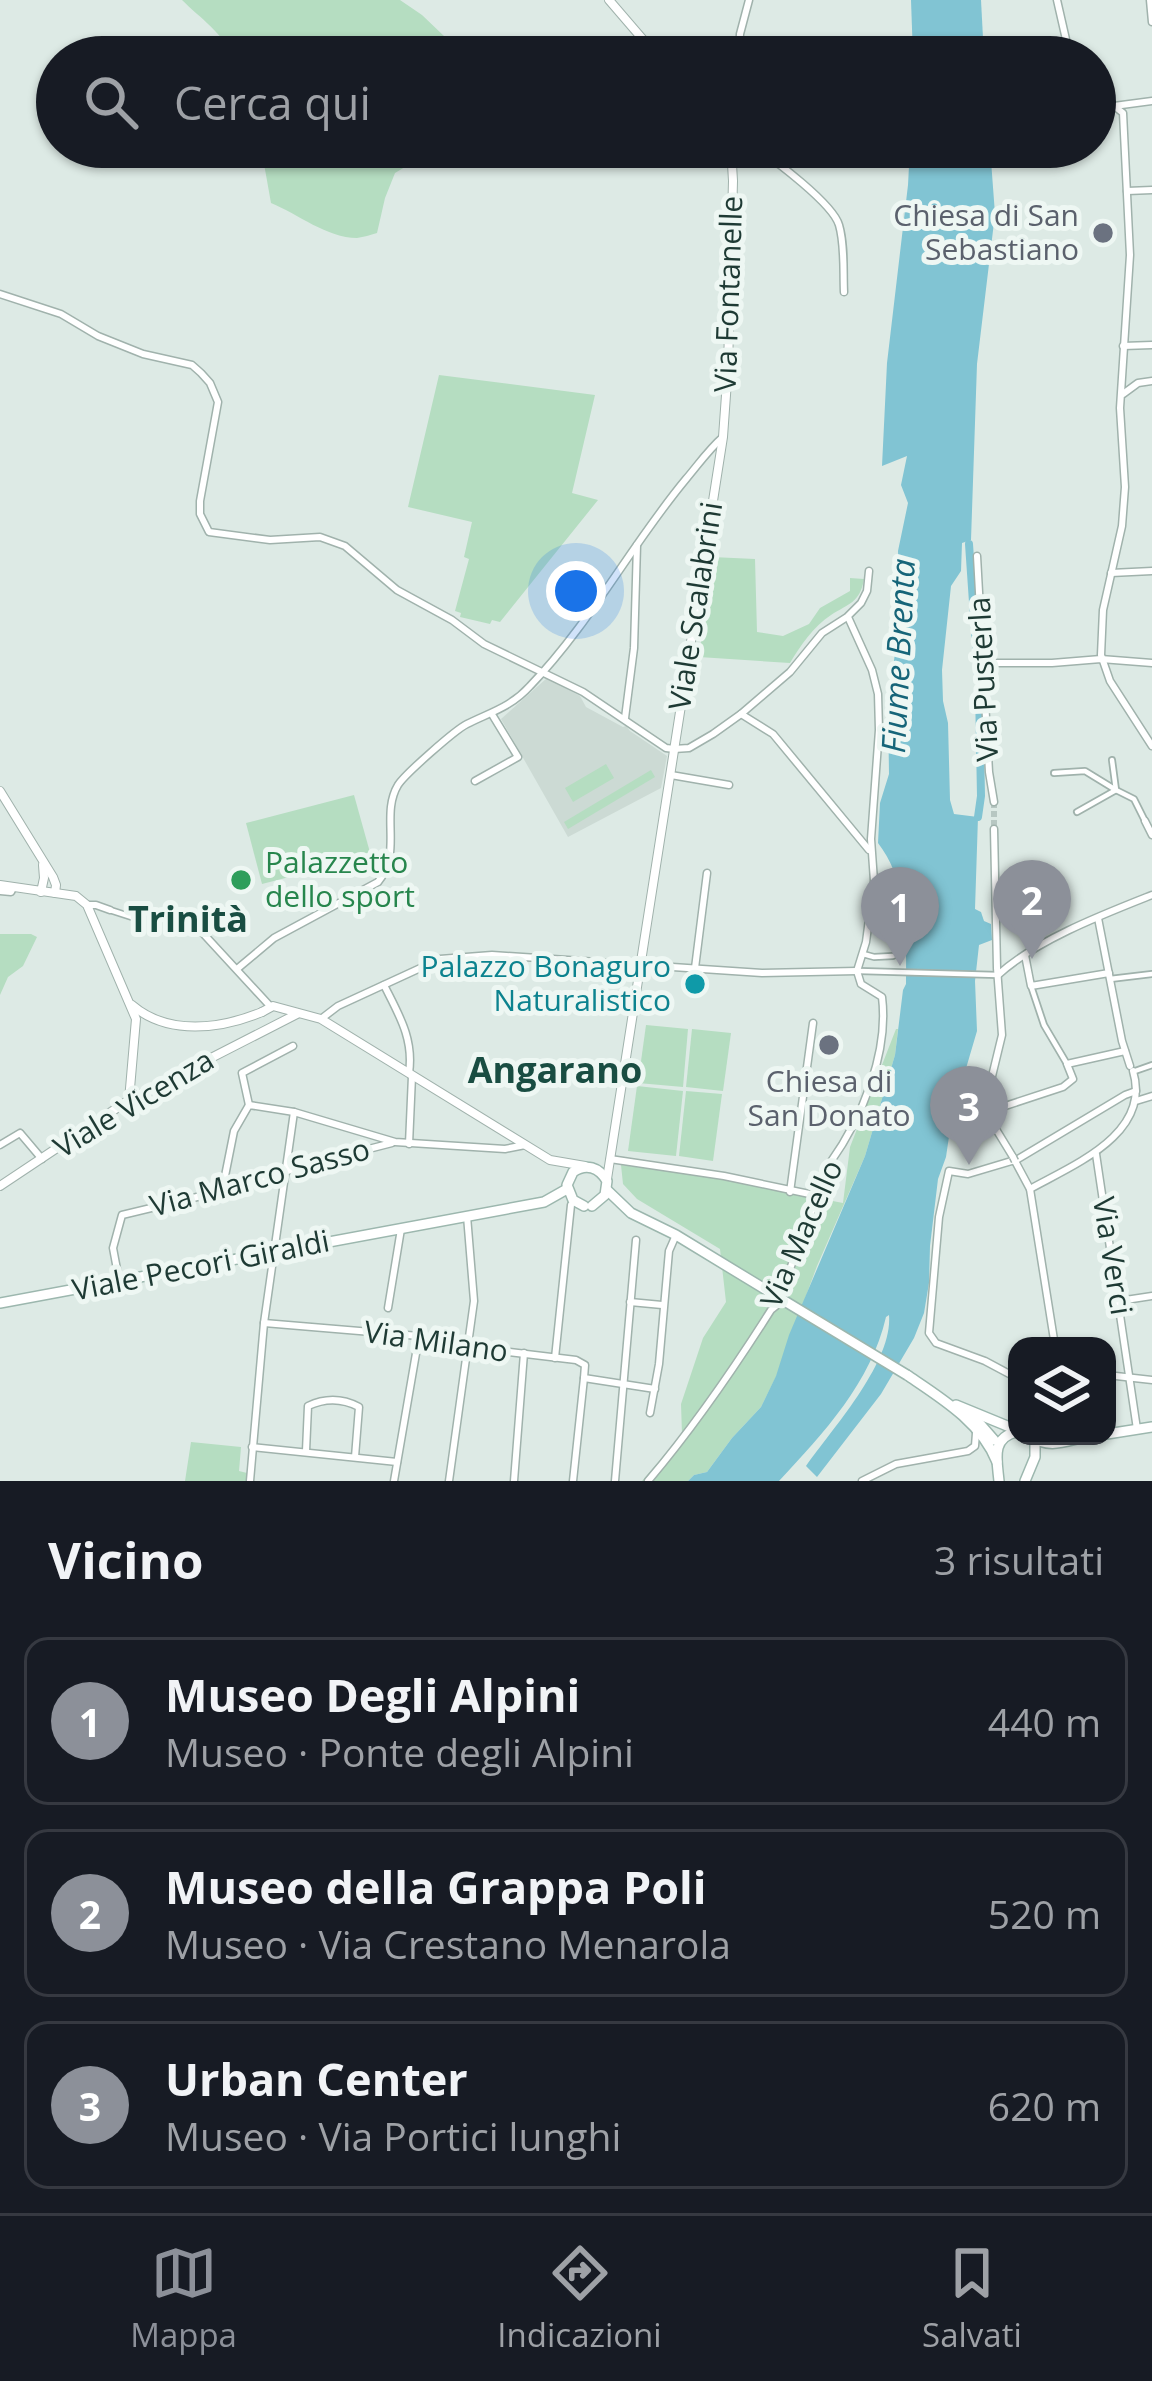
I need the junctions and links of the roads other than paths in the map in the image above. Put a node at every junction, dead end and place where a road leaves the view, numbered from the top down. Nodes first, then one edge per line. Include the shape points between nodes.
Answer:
1 (608, 0) edge
2 (749, 0) edge
3 (1057, 0) edge
4 (1150, 0) edge
5 (1152, 22) edge
6 (640, 36) edge
7 (740, 36) edge
8 (1065, 36) edge
9 (1152, 101) edge
10 (1116, 106) edge
11 (1116, 108) edge
12 (732, 168) edge
13 (785, 168) edge
14 (1127, 190) junction
15 (1152, 190) edge
16 (844, 292) dead end
17 (0, 293) edge
18 (1152, 345) edge
19 (1123, 346) junction
20 (1152, 381) edge
21 (1121, 397) junction
22 (723, 437) junction
23 (638, 545) junction
24 (977, 556) dead end
25 (869, 571) dead end
26 (1152, 571) edge
27 (1111, 573) junction
28 (848, 616) junction
29 (1101, 659) junction
30 (985, 663) junction
31 (1152, 663) edge
32 (543, 671) junction
33 (742, 714) junction
34 (492, 715) junction
35 (625, 718) junction
36 (1152, 746) edge
37 (674, 749) junction
38 (1112, 760) dead end
39 (1054, 773) dead end
40 (671, 775) junction
41 (475, 781) dead end
42 (729, 785) dead end
43 (1116, 790) junction
44 (0, 791) edge
45 (994, 802) tunnel mouth
46 (1077, 812) dead end
47 (1145, 821) joint
48 (994, 830) tunnel mouth
49 (1152, 835) edge
50 (871, 853) junction
51 (42, 863) junction
52 (707, 873) dead end
53 (0, 888) edge
54 (41, 892) junction
55 (55, 893) junction
56 (1152, 896) edge
57 (87, 905) junction
58 (110, 910) joint
59 (1098, 917) junction
60 (141, 920) dead end
61 (199, 929) dead end
62 (861, 953) junction
63 (1024, 955) junction
64 (893, 956) dead end
65 (639, 964) junction
66 (695, 968) junction
67 (237, 969) junction
68 (857, 971) junction
69 (1152, 974) edge
70 (998, 975) junction
71 (1110, 976) junction
72 (384, 985) junction
73 (1031, 986) junction
74 (131, 1004) junction
75 (268, 1009) junction
76 (304, 1013) junction
77 (321, 1019) junction
78 (155, 1020) junction
79 (813, 1023) dead end
80 (276, 1024) junction
81 (137, 1027) junction
82 (293, 1046) dead end
83 (1124, 1046) junction
84 (1067, 1064) junction
85 (1152, 1065) edge
86 (1132, 1069) junction
87 (410, 1074) junction
88 (1136, 1096) junction
89 (1152, 1096) edge
90 (129, 1100) junction
91 (249, 1105) junction
92 (294, 1112) junction
93 (987, 1112) junction
94 (395, 1142) junction
95 (0, 1144) edge
96 (409, 1144) junction
97 (525, 1145) junction
98 (1096, 1154) junction
99 (42, 1159) junction
100 (609, 1159) junction
101 (550, 1160) junction
102 (592, 1168) junction
103 (285, 1172) junction
104 (567, 1185) junction
105 (607, 1185) junction
106 (0, 1186) edge
107 (1030, 1189) junction
108 (222, 1191) junction
109 (790, 1192) junction
110 (819, 1196) junction
111 (544, 1202) junction
112 (571, 1205) junction
113 (588, 1206) junction
114 (629, 1211) junction
115 (467, 1216) junction
116 (401, 1228) junction
117 (676, 1235) junction
118 (636, 1240) dead end
119 (274, 1253) junction
120 (120, 1281) junction
121 (1152, 1296) edge
122 (1119, 1301) junction
123 (630, 1302) junction
124 (0, 1304) edge
125 (664, 1305) junction
126 (388, 1308) dead end
127 (264, 1322) junction
128 (419, 1336) junction
129 (1053, 1337) edge
130 (467, 1347) junction
131 (524, 1353) junction
132 (555, 1358) junction
133 (1008, 1373) edge
134 (1116, 1376) edge
135 (1130, 1378) junction
136 (588, 1379) junction
137 (1152, 1379) edge
138 (622, 1384) junction
139 (655, 1389) junction
140 (941, 1398) junction
141 (957, 1410) junction
142 (650, 1413) dead end
143 (1152, 1427) edge
144 (1008, 1428) edge
145 (975, 1429) junction
146 (1137, 1430) junction
147 (1116, 1433) edge
148 (1008, 1434) edge
149 (998, 1445) junction
150 (1034, 1445) edge
151 (252, 1447) junction
152 (306, 1451) junction
153 (356, 1457) junction
154 (397, 1462) junction
155 (997, 1462) junction
156 (250, 1481) edge
157 (394, 1481) edge
158 (449, 1481) edge
159 (514, 1481) edge
160 (573, 1481) edge
161 (615, 1481) edge
162 (648, 1481) edge
163 (862, 1481) edge
164 (999, 1481) edge
165 (1025, 1481) edge

1 - 6 street
2 - 7 street
3 - 8 street
4 - 5 street
9 - 10 street
11 - 14 street via 1123,113
12 - 22 street, Via Fontanelle
13 - 16 street via 840,225
14 - 15 street
14 - 19 street
17 - 32 street via 143,354 192,365 210,383 218,402 200,501 209,532 332,540 397,590
18 - 19 street
19 - 21 street
20 - 21 street
21 - 27 street via 1124,506
22 - 23 street
22 - 37 street, Viale Scalabrini
23 - 32 street
23 - 35 street
24 - 30 street, Via Pusterla
25 - 28 street via 867,591
26 - 27 street
27 - 29 street
28 - 33 street
28 - 50 street via 878,694
29 - 30 street
29 - 31 street
29 - 36 street
30 - 45 street, Via Pusterla
32 - 34 street
32 - 35 street
33 - 37 street
33 - 50 street via 773,734
34 - 41 street via 518,757
34 - 67 street via 463,725 400,782 391,860 378,882 274,938
35 - 37 street
37 - 40 street, Viale Scalabrini
38 - 43 street
39 - 43 street via 1085,772
40 - 42 street
40 - 65 street, Viale Scalabrini
43 - 46 street
43 - 47 street via 1134,799
44 - 51 street
47 - 49 street
48 - 70 street
50 - 62 street via 876,880
51 - 54 street
51 - 55 street
52 - 66 street
53 - 54 street
54 - 55 street
55 - 57 street
56 - 59 street
57 - 58 street
57 - 74 street
58 - 60 street
59 - 63 street
59 - 71 street
61 - 67 street
62 - 64 street
62 - 68 street
63 - 70 street
63 - 73 street
65 - 66 street
65 - 72 street via 458,957
65 - 100 street, Viale Scalabrini
66 - 68 street
67 - 75 street
68 - 70 street
68 - 110 street, Via Macello via 861,985 882,997 878,1064
69 - 71 street
70 - 93 street via 1002,1035
71 - 73 street
71 - 83 street
72 - 77 street
72 - 87 street via 407,1032
73 - 84 street
74 - 78 street
74 - 81 street
75 - 76 street
75 - 78 street via 213,1026
75 - 80 street via 282,1015
75 - 80 street via 263,1022
76 - 77 street
76 - 80 street, Viale Vicenza
77 - 87 street
78 - 81 street
79 - 109 street
80 - 90 street, Viale Vicenza
81 - 90 street
82 - 91 street via 242,1073
83 - 84 street
83 - 86 street
84 - 93 street via 1072,1082 1064,1088
85 - 86 street
86 - 88 street
87 - 96 street
87 - 97 street
88 - 89 street
88 - 98 street via 1129,1122
88 - 133 street via 1124,1095 1018,1159 968,1174 949,1171 929,1334
90 - 99 street, Viale Vicenza
91 - 92 street
91 - 108 street via 234,1131
92 - 94 street
92 - 103 street
93 - 107 street
94 - 96 street, Via Marco Sasso
94 - 103 street, Via Marco Sasso
95 - 99 street via 20,1133
96 - 97 street, Via Marco Sasso
97 - 101 street
98 - 107 street
98 - 122 street, Via Verci
99 - 106 street, Viale Vicenza
100 - 102 street
100 - 105 street, Viale Scalabrini
100 - 109 street
101 - 102 street
101 - 104 street
102 - 104 main road via 576,1169
102 - 105 main road
103 - 108 street, Via Marco Sasso
103 - 119 street
104 - 111 main road, Viale Pecori Giraldi
104 - 113 main road via 573,1200
105 - 113 main road via 602,1200
105 - 114 main road
107 - 129 street
108 - 120 street, Via Marco Sasso via 122,1216 113,1248
109 - 110 street
110 - 162 street, Via Macello via 776,1306
111 - 112 main road, Viale Pecori Giraldi
111 - 115 main road, Viale Pecori Giraldi
112 - 113 main road, Viale Pecori Giraldi
112 - 132 street
113 - 114 main road, Viale Pecori Giraldi
114 - 117 main road
115 - 116 main road, Viale Pecori Giraldi
115 - 130 street via 474,1301
116 - 119 main road, Viale Pecori Giraldi
116 - 126 street
117 - 125 street
117 - 140 main road, bridge
118 - 123 street
119 - 120 main road, Viale Pecori Giraldi
119 - 127 street
120 - 124 main road, Viale Pecori Giraldi
121 - 122 street
122 - 135 street, Via Verci
123 - 125 street
123 - 138 street
125 - 139 street
127 - 128 street, Via Milano
127 - 151 street
128 - 130 street, Via Milano
128 - 154 street
130 - 131 street, Via Milano
130 - 158 street
131 - 132 street, Via Milano
131 - 159 street
132 - 136 street, Via Milano via 585,1365
134 - 135 street
135 - 137 street
135 - 146 street, Via Verci
136 - 138 street
136 - 160 street
138 - 139 street
138 - 161 street
139 - 142 street
140 - 141 main road
140 - 144 main road
141 - 145 main road
141 - 149 main road
143 - 146 main road
145 - 155 main road
145 - 163 street via 974,1446 960,1454 896,1464
146 - 147 main road
148 - 149 main road
149 - 155 main road
150 - 165 main road
151 - 152 street
151 - 156 street
152 - 153 street
152 - 153 street via 308,1406 346,1401 359,1407
153 - 154 street
154 - 157 street
155 - 164 main road

